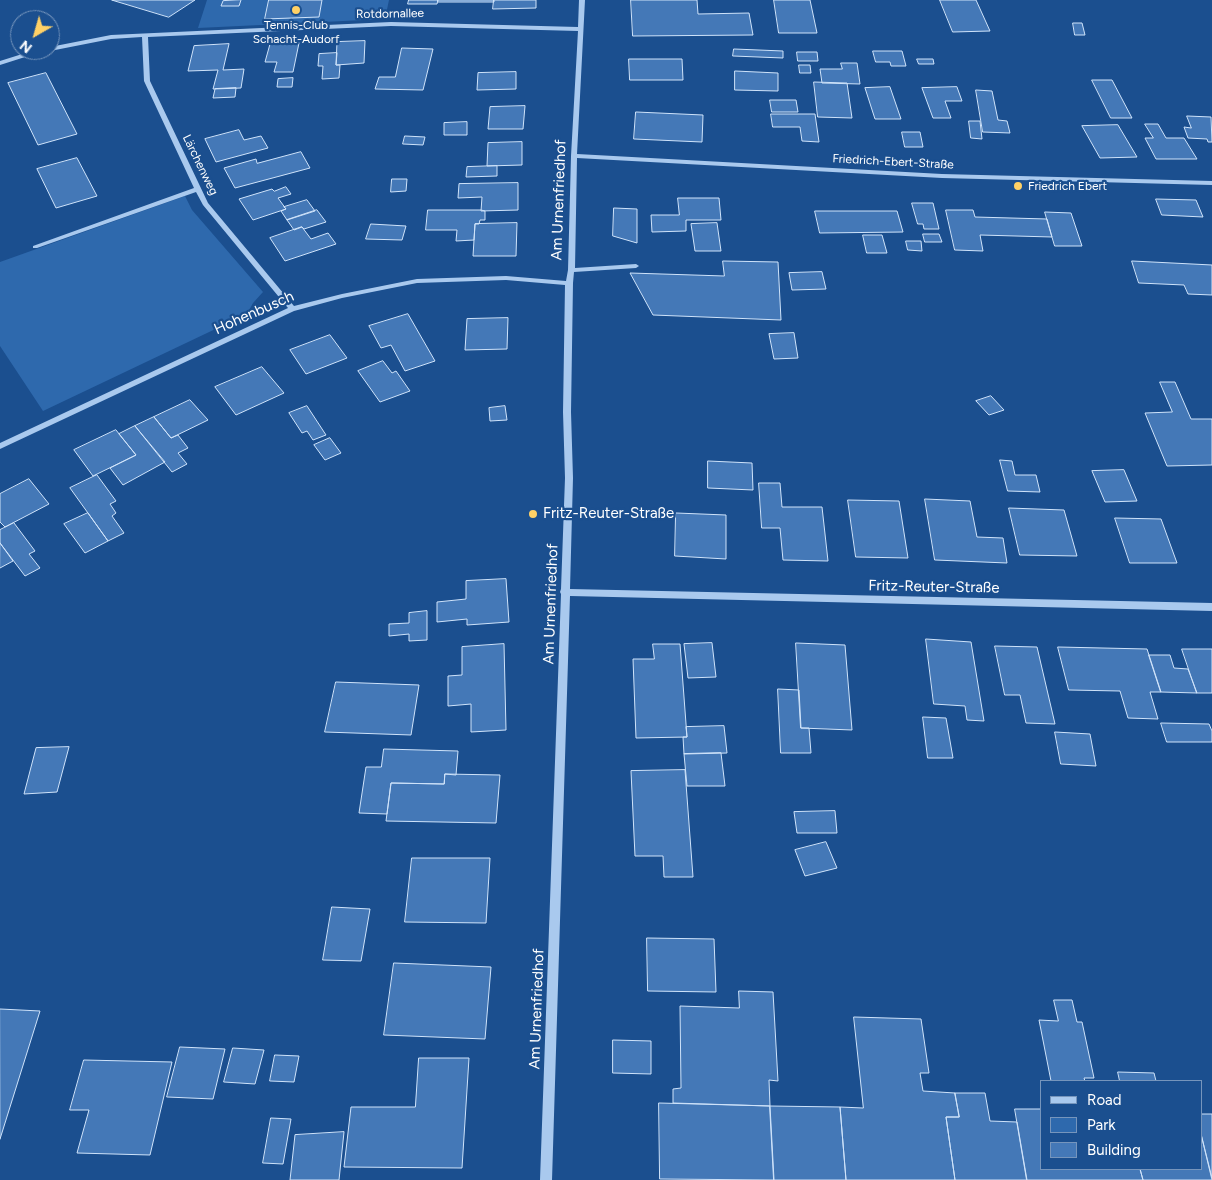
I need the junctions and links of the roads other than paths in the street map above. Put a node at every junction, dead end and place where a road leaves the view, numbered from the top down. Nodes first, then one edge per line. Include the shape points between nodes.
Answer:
1 (582, 0) edge
2 (581, 28) junction
3 (145, 36) junction
4 (60, 47) edge
5 (574, 156) junction
6 (1212, 183) edge
7 (198, 189) junction
8 (35, 247) dead end
9 (636, 266) dead end
10 (571, 270) junction
11 (569, 283) junction
12 (292, 309) junction
13 (1, 443) edge
14 (564, 592) junction
15 (1212, 607) edge
16 (546, 1180) edge

1 - 2 street, Am Urnenfriedhof
2 - 3 street, Rotdornallee via 391,24
2 - 5 street, Am Urnenfriedhof
3 - 4 street, Rotdornallee
3 - 7 street, Lärchenweg via 147,81
5 - 6 street, Friedrich-Ebert-Straße via 942,176
5 - 10 street, Am Urnenfriedhof
7 - 8 street
7 - 12 street, Lärchenweg via 205,204
9 - 10 street
10 - 11 street, Am Urnenfriedhof
11 - 12 street, Hohenbusch via 506,278 417,281
11 - 14 street, Am Urnenfriedhof via 569,478
12 - 13 street, Hohenbusch
14 - 15 street, Fritz-Reuter-Straße
14 - 16 street, Am Urnenfriedhof

